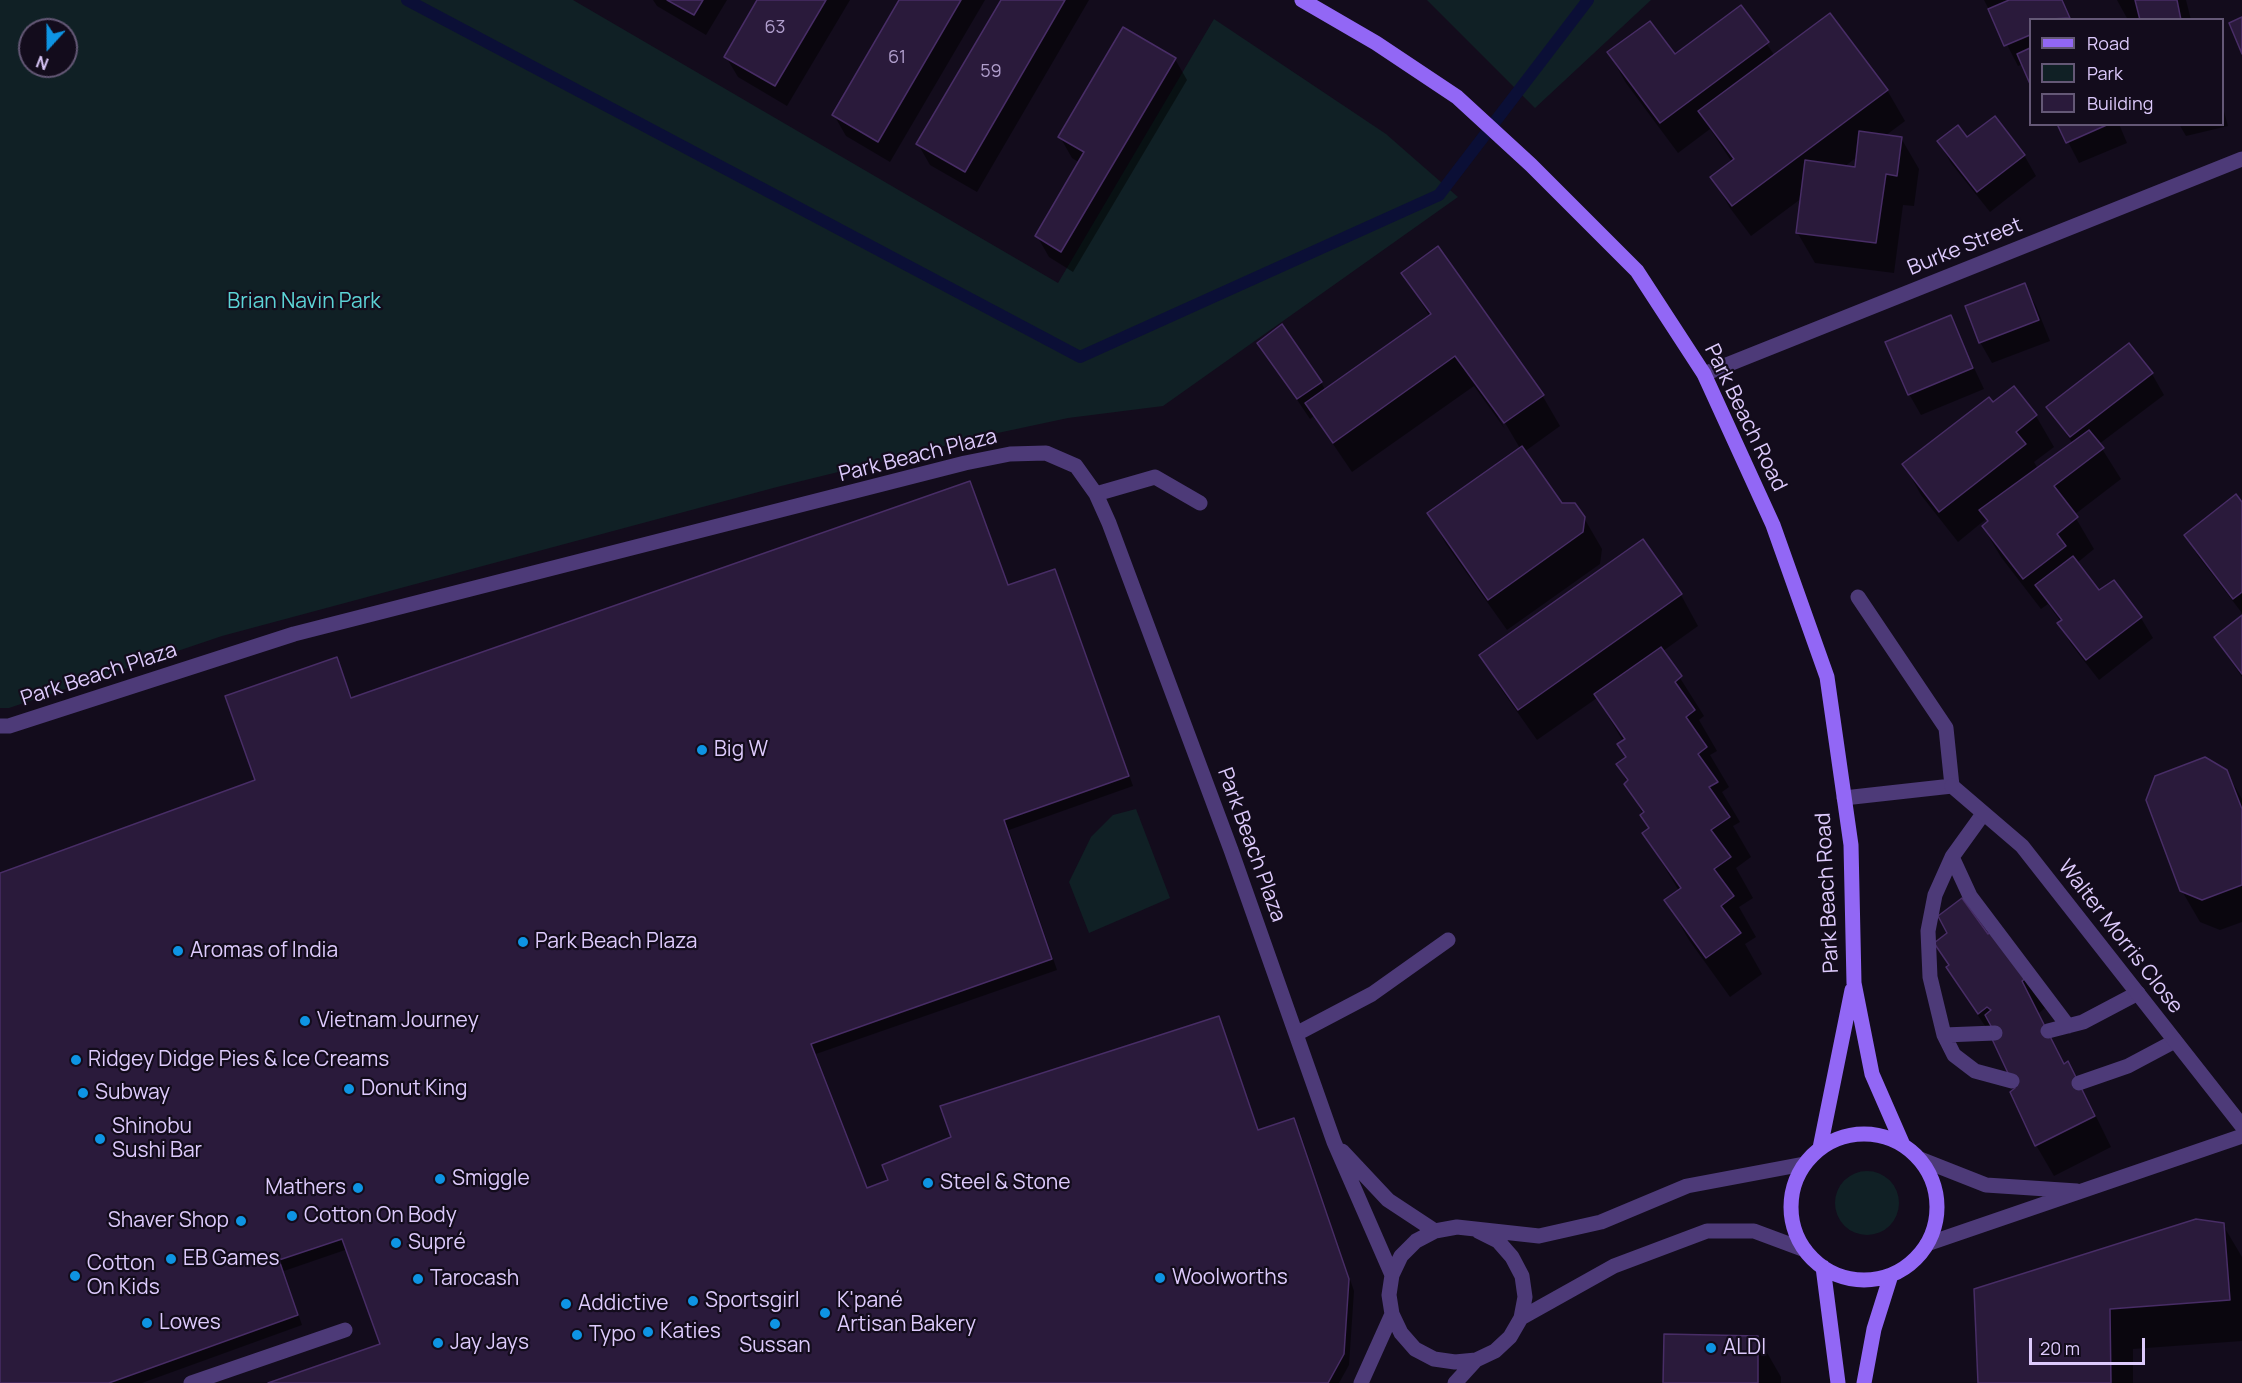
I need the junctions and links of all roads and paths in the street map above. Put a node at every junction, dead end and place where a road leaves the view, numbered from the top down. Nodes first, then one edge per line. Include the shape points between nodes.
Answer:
1 (1302, 0) edge
2 (2242, 159) edge
3 (1704, 374) junction
4 (1096, 494) junction
5 (1200, 503) dead end
6 (1858, 597) dead end
7 (0, 726) edge
8 (1952, 786) junction
9 (1844, 798) junction
10 (1983, 814) junction
11 (1952, 857) junction
12 (1448, 940) dead end
13 (1854, 983) junction
14 (2138, 993) junction
15 (2068, 1026) junction
16 (2048, 1031) dead end
17 (1995, 1033) dead end
18 (1296, 1034) junction
19 (1944, 1035) junction
20 (2175, 1041) junction
21 (2012, 1082) dead end
22 (2079, 1083) dead end
23 (2242, 1126) edge
24 (2242, 1136) edge
25 (1334, 1142) junction
26 (1903, 1145) junction
27 (1820, 1148) junction
28 (1920, 1160) junction
29 (1804, 1164) junction
30 (2084, 1191) junction
31 (1435, 1231) junction
32 (1478, 1231) junction
33 (1927, 1244) junction
34 (1805, 1250) junction
35 (1823, 1267) junction
36 (1392, 1275) junction
37 (1891, 1275) junction
38 (1392, 1314) junction
39 (1521, 1318) junction
40 (345, 1330) dead end
41 (1476, 1360) junction
42 (191, 1383) edge
43 (1361, 1383) edge
44 (1455, 1383) edge
45 (1838, 1383) edge
46 (1864, 1383) edge

1 - 3 street, Park Beach Road via 1457,97 1531,165 1637,271
2 - 3 street, Burke Street
3 - 9 street, Park Beach Road via 1773,525 1827,677
4 - 5 street via 1155,477
4 - 7 street, Park Beach Plaza via 1076,466 1046,453 1010,454 964,463 294,634
4 - 18 street, Park Beach Plaza via 1135,590
6 - 8 street via 1946,728
8 - 9 street
8 - 10 street, Walter Morris Close
9 - 13 street, Park Beach Road via 1851,845
10 - 11 street
10 - 14 street, Walter Morris Close via 2022,846
11 - 15 street via 1970,897
11 - 19 street via 1935,895 1928,931 1930,977
12 - 18 street via 1372,994
13 - 26 street, Park Beach Road via 1872,1074
13 - 27 street, Park Beach Road
14 - 15 street
14 - 20 street, Walter Morris Close
15 - 16 street
17 - 19 street
18 - 25 street, Park Beach Plaza
19 - 21 street via 1954,1055 1975,1071
20 - 22 street via 2128,1066
20 - 23 street, Walter Morris Close
24 - 30 street
25 - 31 street via 1388,1200
25 - 36 street, Park Beach Plaza
26 - 27 street via 1883,1136 1861,1133
26 - 28 street
27 - 29 street
28 - 30 street via 1986,1185
28 - 33 street via 1932,1179 1937,1201 1935,1224
29 - 32 street via 1687,1186 1601,1222 1539,1236
29 - 34 street via 1794,1185 1791,1207 1794,1229
30 - 33 street
31 - 32 street via 1457,1227
31 - 36 street via 1416,1240 1401,1256
32 - 39 street via 1498,1241 1522,1276 1525,1297
33 - 37 street via 1912,1263
34 - 35 street
34 - 39 street via 1754,1232 1707,1232 1614,1266
35 - 37 street via 1868,1280
35 - 45 street
36 - 38 street
37 - 46 street via 1874,1329
38 - 41 street via 1401,1334 1415,1349 1444,1360
38 - 43 street
39 - 41 street via 1502,1344
40 - 42 street
41 - 44 street

